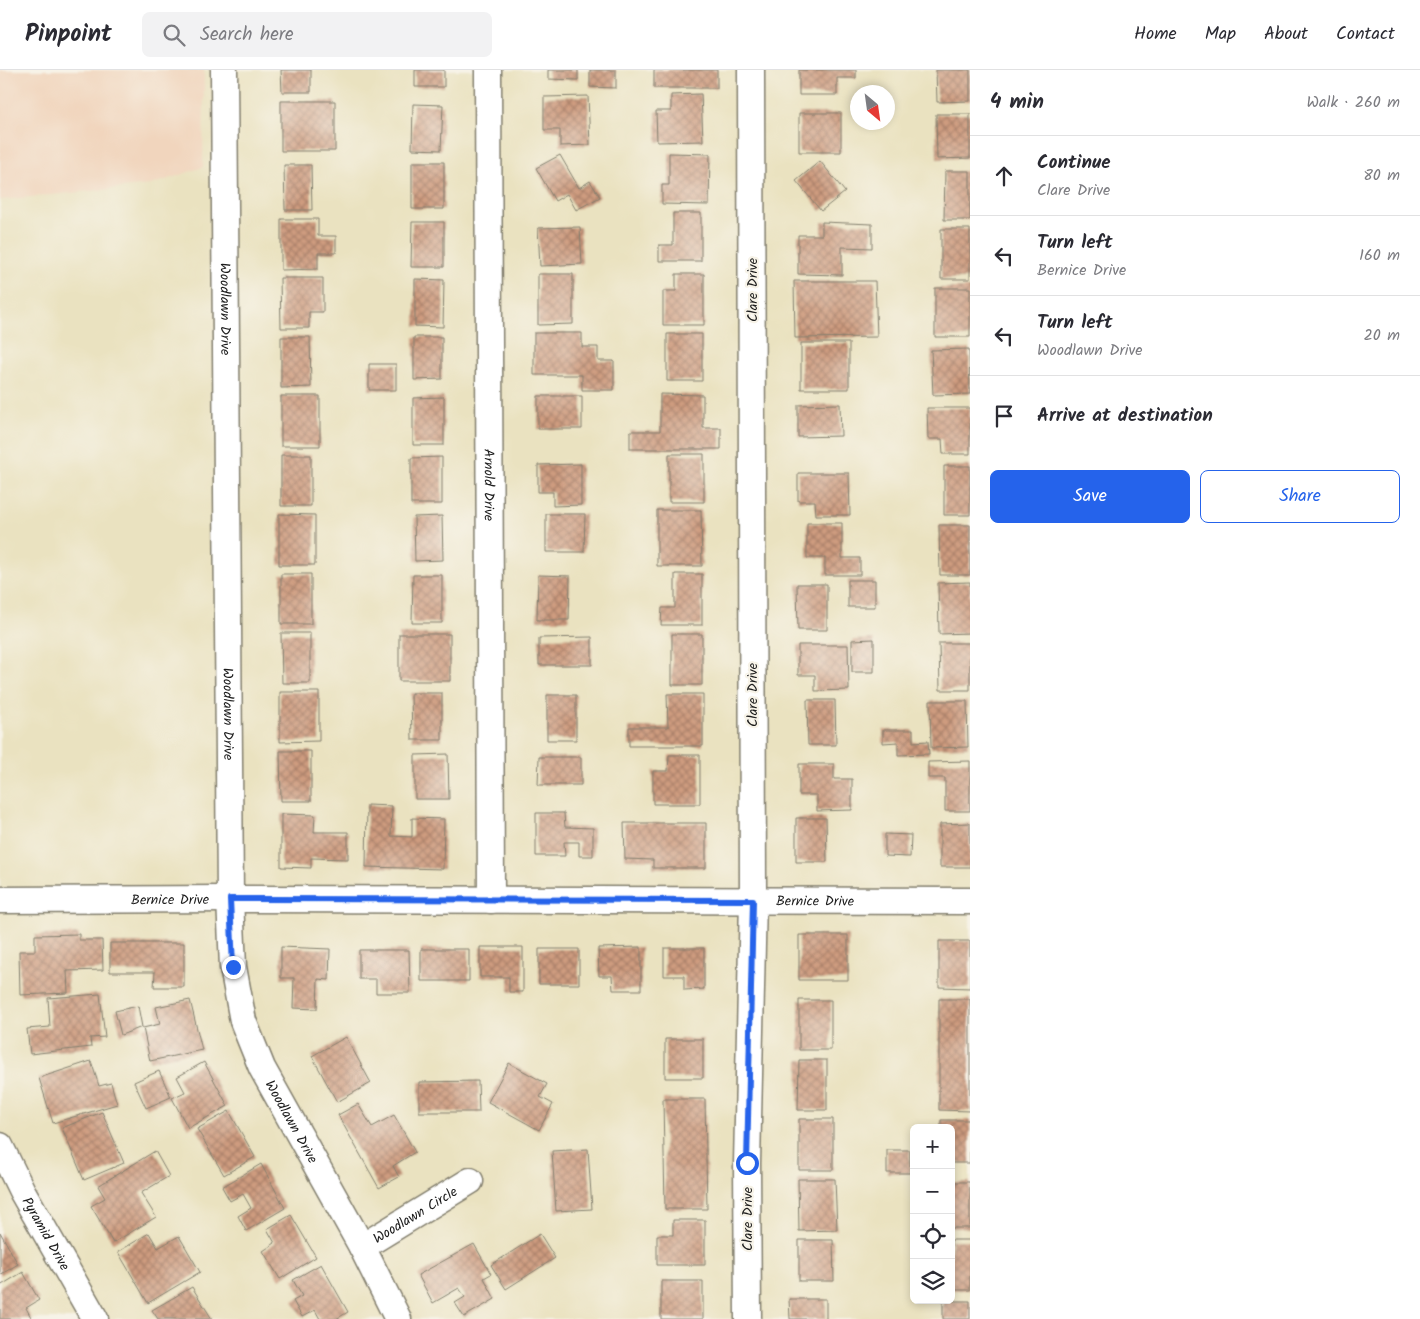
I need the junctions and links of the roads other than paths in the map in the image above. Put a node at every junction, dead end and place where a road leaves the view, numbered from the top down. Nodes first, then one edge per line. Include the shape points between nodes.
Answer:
1 (224, 70) edge
2 (488, 70) edge
3 (751, 70) edge
4 (230, 899) junction
5 (0, 900) edge
6 (491, 900) junction
7 (753, 900) junction
8 (970, 901) edge
9 (0, 1146) edge
10 (470, 1181) dead end
11 (362, 1247) junction
12 (95, 1319) edge
13 (398, 1319) edge
14 (748, 1319) edge

1 - 4 street, Woodlawn Drive
2 - 6 street, Arnold Drive
3 - 7 street, Clare Drive
4 - 5 street, Bernice Drive
4 - 6 street, Bernice Drive
4 - 11 street, Woodlawn Drive via 233,967 243,1021 262,1068
6 - 7 street, Bernice Drive
7 - 8 street, Bernice Drive
7 - 14 street, Clare Drive via 747,1163
9 - 12 street, Pyramid Drive
10 - 11 street, Woodlawn Circle
11 - 13 street, Woodlawn Drive

